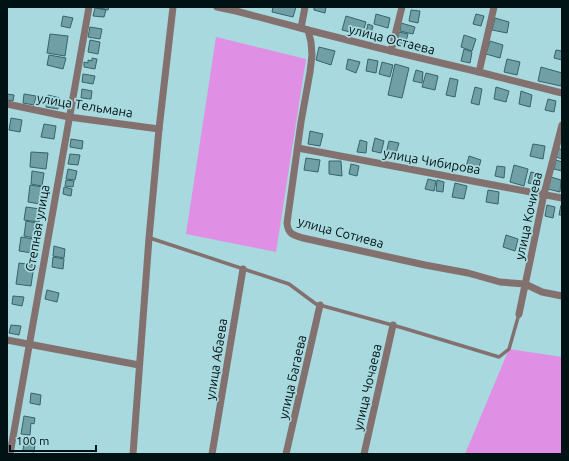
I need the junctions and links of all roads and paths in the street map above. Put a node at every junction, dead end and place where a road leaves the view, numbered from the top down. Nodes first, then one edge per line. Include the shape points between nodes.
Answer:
1 (89, 7) edge
2 (173, 7) edge
3 (217, 7) edge
4 (305, 7) edge
5 (402, 7) edge
6 (494, 7) edge
7 (304, 29) junction
8 (391, 51) junction
9 (479, 72) junction
10 (562, 93) edge
11 (7, 104) edge
12 (69, 117) junction
13 (562, 125) edge
14 (159, 129) junction
15 (298, 148) junction
16 (544, 194) junction
17 (562, 198) edge
18 (148, 238) junction
19 (243, 269) junction
20 (525, 284) junction
21 (562, 296) edge
22 (320, 305) junction
23 (519, 314) joint
24 (393, 325) junction
25 (7, 340) edge
26 (29, 344) junction
27 (139, 365) junction
28 (10, 454) edge
29 (133, 454) edge
30 (212, 454) edge
31 (286, 454) edge
32 (364, 454) edge

1 - 12 street, Степная улица
2 - 14 street
3 - 7 street, улица Остаева
4 - 7 street
5 - 8 street
6 - 9 street
7 - 8 street, улица Остаева
7 - 15 street, улица Сотиева via 311,42 312,54
8 - 9 street, улица Остаева
9 - 10 street, улица Остаева
11 - 12 street, улица Тельмана
12 - 14 street, улица Тельмана
12 - 26 street, Степная улица
13 - 16 street, улица Кочиева
14 - 18 street
15 - 16 street, улица Чибирова
15 - 20 street, улица Сотиева via 287,223 287,229 293,235 500,282
16 - 17 street, улица Чибирова
16 - 20 street, улица Кочиева
18 - 19 lane
18 - 27 street
19 - 22 lane via 290,284
19 - 30 street, улица Абаева
20 - 21 street, улица Сотиева via 542,292
20 - 23 street, улица Кочиева
22 - 24 lane
22 - 31 street, улица Багаева
23 - 24 lane via 509,349 500,357
24 - 32 street, улица Чочаева
25 - 26 street
26 - 27 street
26 - 28 street, Степная улица
27 - 29 street

